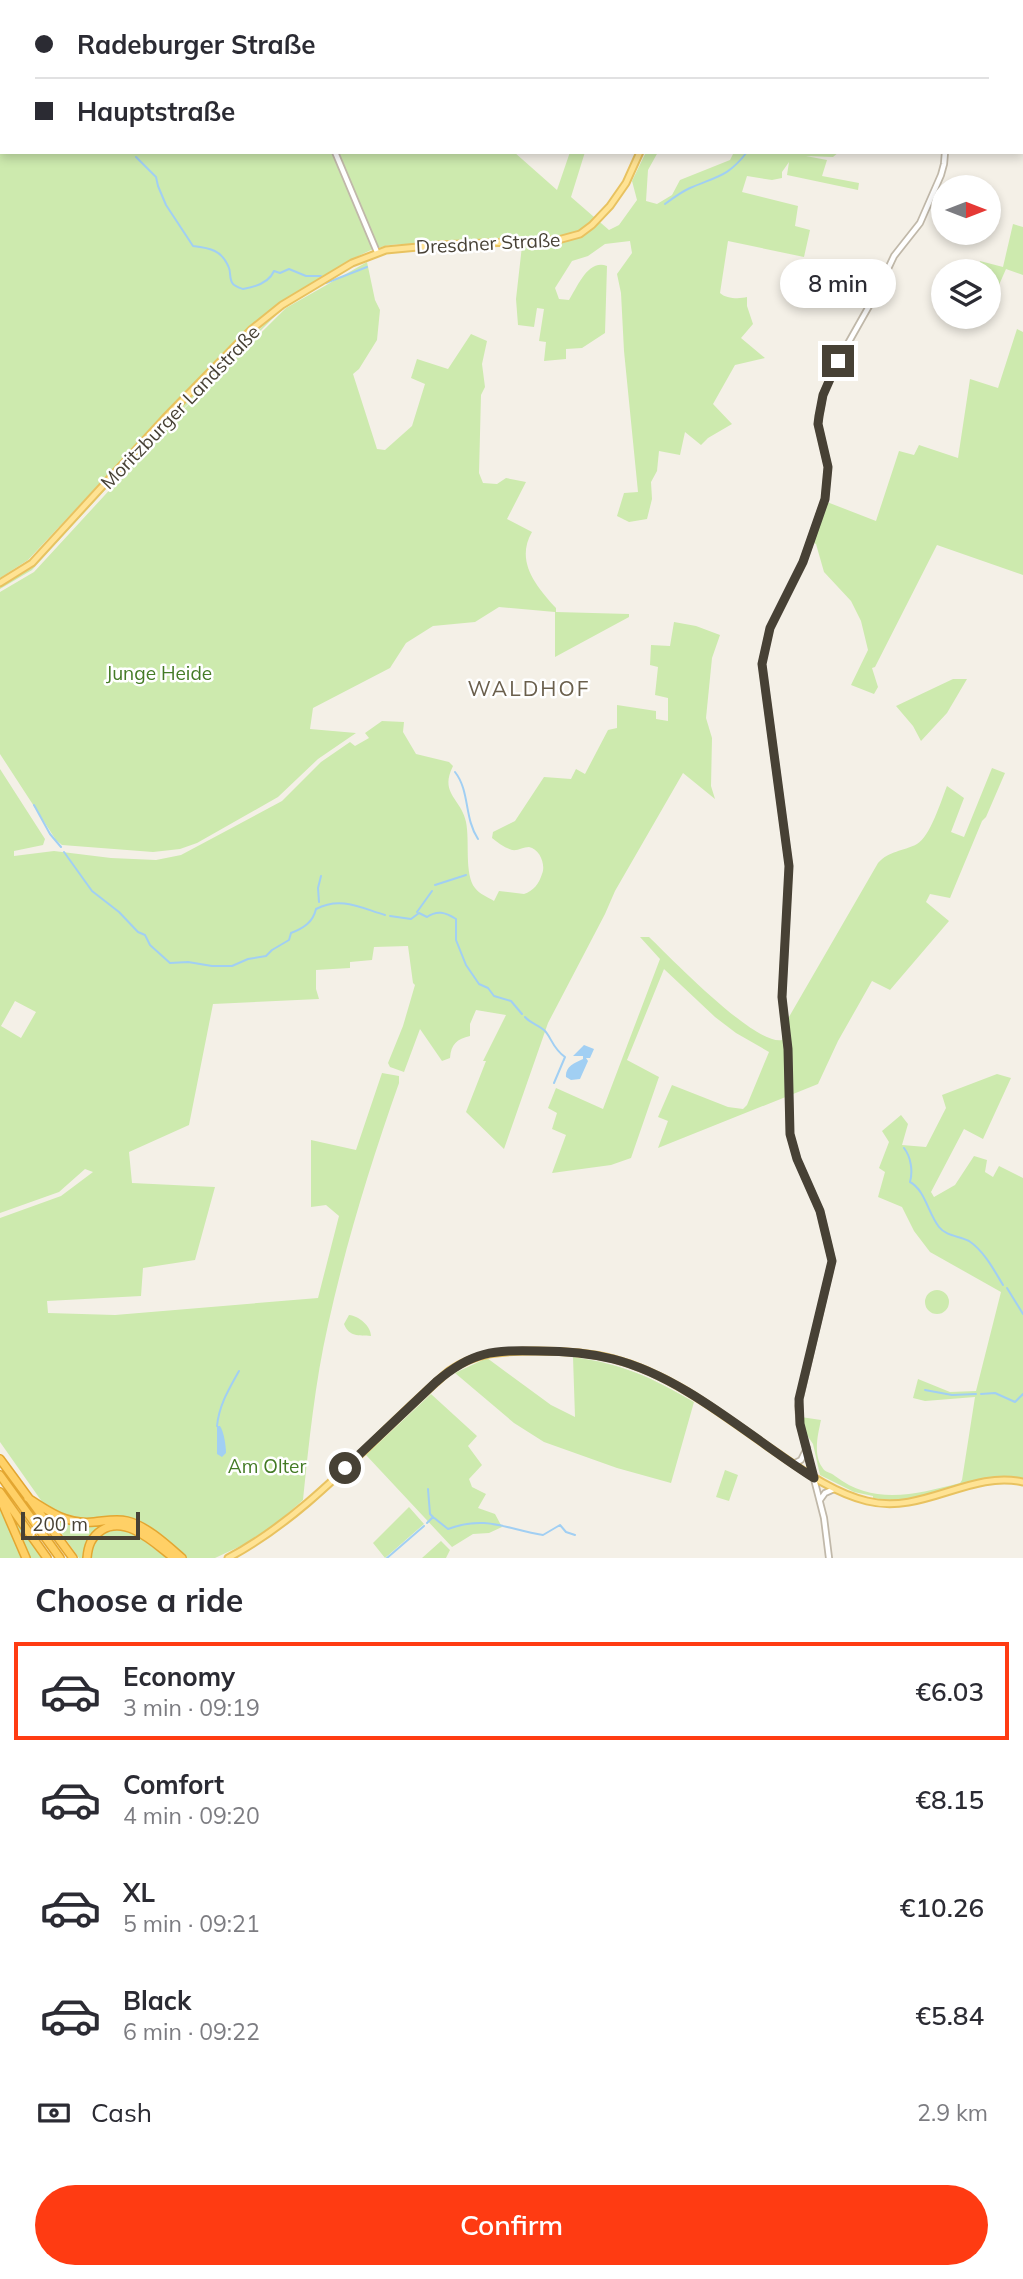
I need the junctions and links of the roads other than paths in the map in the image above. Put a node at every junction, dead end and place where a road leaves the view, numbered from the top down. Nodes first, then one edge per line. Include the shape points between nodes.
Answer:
1 (336, 154) edge
2 (639, 154) edge
3 (944, 154) edge
4 (377, 252) junction
5 (0, 583) edge
6 (807, 1447) junction
7 (0, 1459) edge
8 (793, 1464) junction
9 (0, 1475) edge
10 (814, 1478) junction
11 (1023, 1482) edge
12 (834, 1489) junction
13 (0, 1492) edge
14 (0, 1498) edge
15 (28, 1498) junction
16 (820, 1501) junction
17 (26, 1558) edge
18 (47, 1558) edge
19 (60, 1558) edge
20 (73, 1558) edge
21 (87, 1558) edge
22 (174, 1558) edge
23 (182, 1558) edge
24 (228, 1558) edge
25 (829, 1558) edge

1 - 4 street
2 - 4 main road, Dresdner Straße via 626,183 601,216 568,239
3 - 6 street via 920,223 894,256 823,395 818,424 828,481 813,539 770,628 762,664 789,866 782,997 792,1145 820,1211 832,1261 799,1399
4 - 5 main road, Moritzburger Landstraße via 313,285 252,329 32,563
6 - 8 street via 803,1458
6 - 10 street
7 - 15 highway
8 - 10 main road
8 - 24 main road via 675,1385 629,1364 573,1352 495,1352 471,1358 449,1371 292,1516
9 - 19 highway
10 - 12 main road
10 - 16 street
11 - 12 main road via 994,1480 898,1504 863,1500
12 - 16 street
13 - 18 highway
14 - 17 highway
15 - 20 highway
15 - 23 highway via 70,1521 129,1521
16 - 25 street
21 - 22 highway via 92,1539 101,1531 121,1526

